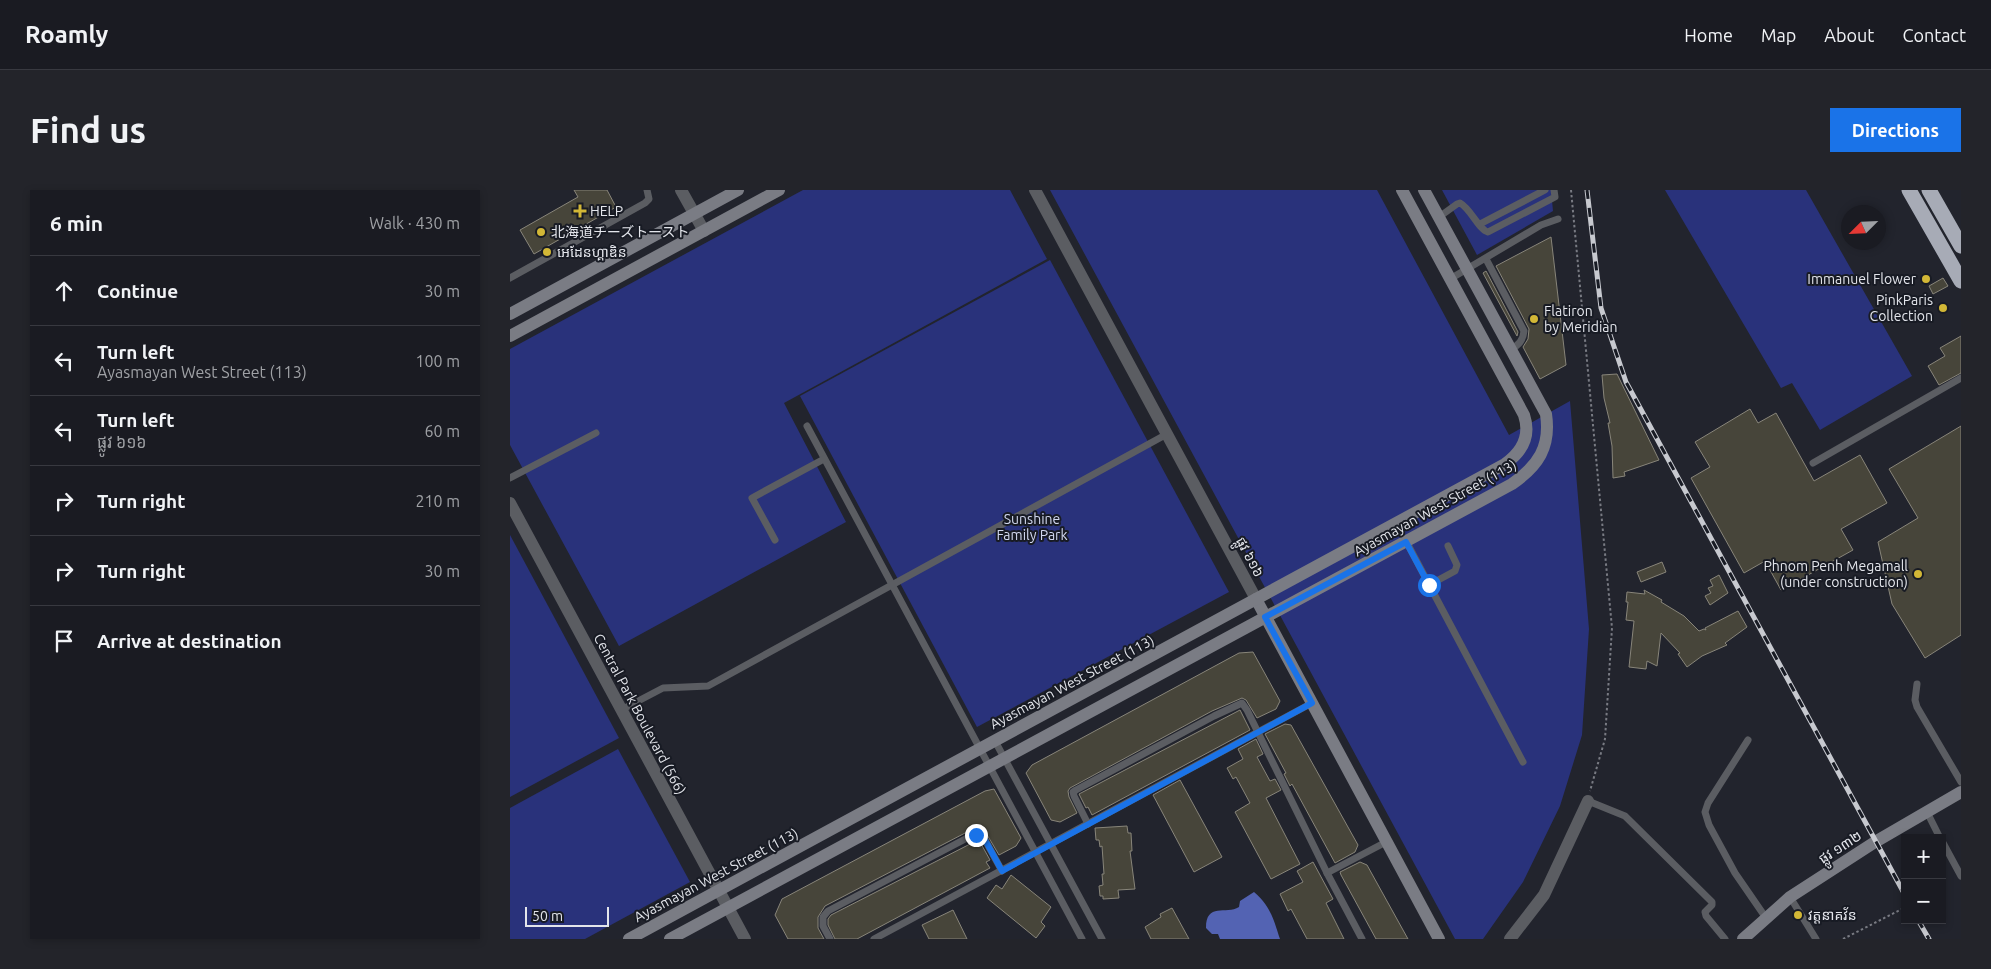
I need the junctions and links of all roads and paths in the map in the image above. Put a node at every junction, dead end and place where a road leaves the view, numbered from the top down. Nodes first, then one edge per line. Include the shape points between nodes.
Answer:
1 (647, 190) edge
2 (681, 190) edge
3 (738, 190) edge
4 (779, 190) edge
5 (1035, 190) edge
6 (1402, 190) edge
7 (1424, 190) edge
8 (1545, 190) edge
9 (1554, 190) edge
10 (1571, 190) edge
11 (1909, 190) edge
12 (1929, 190) edge
13 (694, 214) junction
14 (1439, 217) junction
15 (1558, 219) dead end
16 (1480, 224) junction
17 (1422, 227) junction
18 (704, 231) junction
19 (1961, 246) edge
20 (1486, 258) junction
21 (1467, 269) junction
22 (510, 278) edge
23 (1450, 279) junction
24 (1961, 281) edge
25 (510, 314) edge
26 (510, 336) edge
27 (1511, 350) junction
28 (1961, 378) edge
29 (807, 426) dead end
30 (596, 433) dead end
31 (1166, 434) junction
32 (824, 458) junction
33 (1813, 463) dead end
34 (510, 478) edge
35 (510, 504) edge
36 (513, 517) edge
37 (1396, 523) junction
38 (775, 540) dead end
39 (1406, 542) junction
40 (1448, 546) dead end
41 (892, 584) junction
42 (1429, 585) junction
43 (1256, 599) junction
44 (1265, 617) junction
45 (1917, 684) dead end
46 (1064, 703) junction
47 (1312, 703) junction
48 (621, 710) junction
49 (1074, 721) junction
50 (1258, 734) junction
51 (995, 740) junction
52 (1748, 740) dead end
53 (980, 749) junction
54 (1004, 758) junction
55 (1523, 762) dead end
56 (989, 766) junction
57 (1960, 792) edge
58 (1588, 801) junction
59 (1927, 812) junction
60 (1088, 824) junction
61 (826, 832) junction
62 (1938, 834) edge
63 (1386, 842) junction
64 (1051, 844) junction
65 (1946, 848) edge
66 (836, 849) junction
67 (1035, 852) junction
68 (1002, 871) junction
69 (1327, 874) junction
70 (1961, 876) edge
71 (718, 890) junction
72 (1790, 897) junction
73 (728, 908) junction
74 (1901, 910) edge
75 (1766, 918) junction
76 (629, 939) edge
77 (670, 939) edge
78 (745, 939) edge
79 (830, 939) edge
80 (874, 939) edge
81 (1082, 939) edge
82 (1102, 939) edge
83 (1362, 939) edge
84 (1439, 939) edge
85 (1510, 939) edge
86 (1725, 939) edge
87 (1743, 939) edge
88 (1816, 939) edge
89 (1842, 939) edge

1 - 22 lane via 649,199 645,203
2 - 13 street
3 - 13 street
4 - 18 street
5 - 31 street, ផ្លូវ ៦១៦
6 - 17 street
7 - 14 street
8 - 16 lane
9 - 16 lane via 1555,197 1488,232 1483,231
10 - 58 path via 1612,628 1605,738
11 - 24 highway
12 - 19 highway
13 - 18 street
13 - 25 street
14 - 16 lane via 1460,204
14 - 17 street
14 - 21 street
15 - 20 lane
17 - 23 street
18 - 26 street
20 - 21 lane
20 - 27 lane via 1524,331 1519,344
21 - 23 lane
21 - 27 street
23 - 37 street, Ayasmayan West Street (113) via 1524,416 1527,435 1519,452 1505,464
27 - 39 street, Ayasmayan West Street (113) via 1546,414 1544,448 1539,460 1512,484
28 - 33 lane
29 - 32 lane
30 - 34 lane
31 - 41 lane
31 - 43 street, ផ្លូវ ៦១៦
32 - 38 lane via 752,498
32 - 41 lane
35 - 36 street, Central Park Boulevard (566)
36 - 48 street, Central Park Boulevard (566)
37 - 39 street
37 - 43 street, Ayasmayan West Street (113)
39 - 42 lane
39 - 44 street, Ayasmayan West Street (113)
40 - 42 lane via 1457,565 1455,571
41 - 48 lane via 708,686 663,688
41 - 53 lane
42 - 55 lane
43 - 44 street, ផ្លូវ ៦១៦
43 - 46 street, Ayasmayan West Street (113)
44 - 47 street, ផ្លូវ ៦១៦
44 - 49 street, Ayasmayan West Street (113)
45 - 57 lane via 1917,707
46 - 49 street
46 - 51 street, Ayasmayan West Street (113)
47 - 50 lane
47 - 63 street, ផ្លូវ ៦១៦
48 - 71 street, Central Park Boulevard (566)
49 - 54 street, Ayasmayan West Street (113)
50 - 60 lane
50 - 60 lane via 1242,703 1107,772 1073,792
50 - 69 lane
51 - 53 street, Ayasmayan West Street (113)
51 - 54 lane
52 - 75 lane via 1705,812 1709,826 1735,873
53 - 56 lane
53 - 61 street, Ayasmayan West Street (113)
54 - 56 street, Ayasmayan West Street (113)
54 - 64 lane
56 - 66 street, Ayasmayan West Street (113)
56 - 67 lane
57 - 59 street, ផ្លូវ ១៣២
58 - 85 street via 1544,895
58 - 86 lane via 1624,816 1712,902 1706,916
59 - 62 lane
59 - 72 street, ផ្លូវ ១៣២
60 - 64 lane
61 - 66 street
61 - 71 street, Ayasmayan West Street (113)
63 - 69 lane
63 - 84 street, ផ្លូវ ៦១៦
64 - 67 lane
64 - 82 lane
65 - 70 lane
66 - 73 street, Ayasmayan West Street (113)
67 - 68 lane
67 - 81 lane
68 - 79 lane via 984,838 969,837 828,911 823,917 823,926
68 - 80 lane
69 - 83 lane
71 - 73 street, Central Park Boulevard (566)
71 - 76 street, Ayasmayan West Street (113)
72 - 75 street, ផ្លូវ ១៣២
72 - 88 lane
73 - 77 street, Ayasmayan West Street (113)
73 - 78 street, Central Park Boulevard (566)
74 - 89 path
75 - 87 street, ផ្លូវ ១៣២

